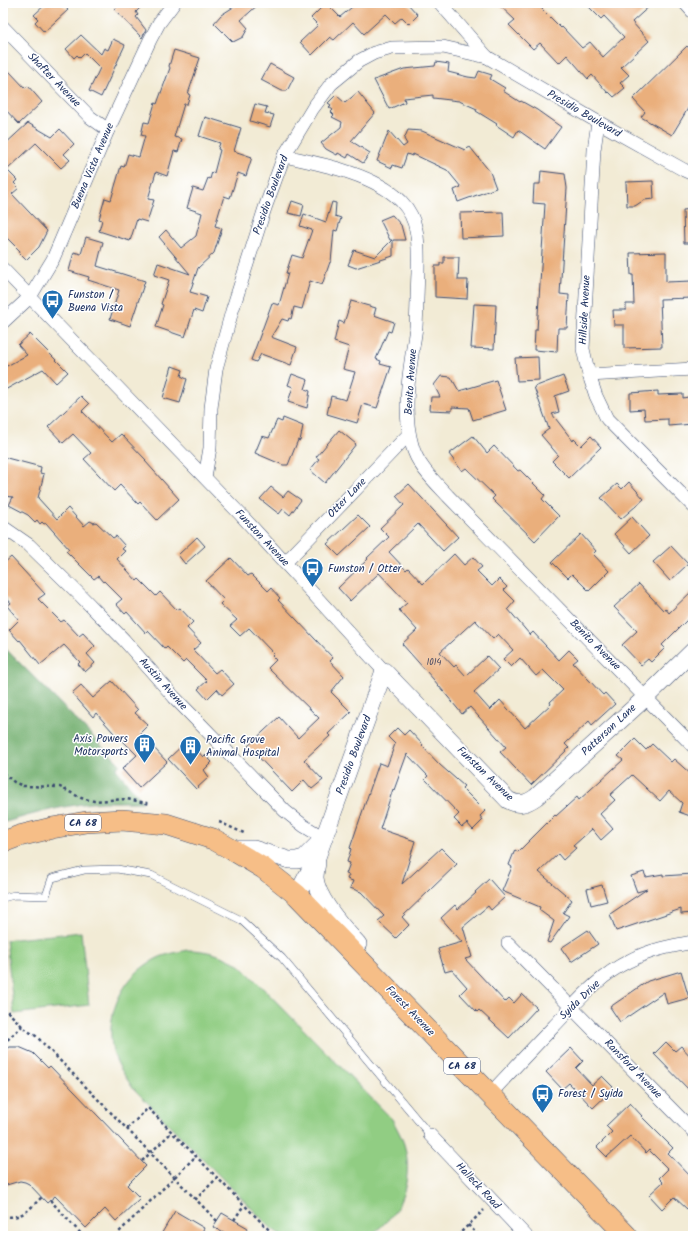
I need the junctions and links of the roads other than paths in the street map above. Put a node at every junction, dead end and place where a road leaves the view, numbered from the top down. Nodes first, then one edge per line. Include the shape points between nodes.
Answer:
1 (174, 3) edge
2 (440, 3) edge
3 (685, 3) edge
4 (693, 12) edge
5 (3, 27) edge
6 (487, 57) junction
7 (598, 122) junction
8 (108, 130) junction
9 (284, 156) junction
10 (693, 174) edge
11 (3, 269) edge
12 (30, 297) junction
13 (3, 322) edge
14 (693, 369) edge
15 (589, 375) junction
16 (409, 434) junction
17 (204, 477) junction
18 (693, 506) edge
19 (3, 527) edge
20 (285, 563) junction
21 (693, 651) edge
22 (384, 671) junction
23 (646, 697) junction
24 (693, 746) edge
25 (522, 804) joint
26 (324, 838) junction
27 (3, 842) edge
28 (231, 849) junction
29 (317, 858) junction
30 (297, 896) junction
31 (3, 898) edge
32 (693, 942) edge
33 (508, 943) dead end
34 (380, 981) junction
35 (572, 1007) junction
36 (490, 1094) junction
37 (693, 1131) edge
38 (430, 1135) joint
39 (526, 1236) edge
40 (627, 1236) edge

1 - 8 street, Buena Vista Avenue via 159,22
2 - 6 street
3 - 4 street
5 - 8 street, Shafter Avenue via 90,117
6 - 7 street, Presidio Boulevard
6 - 9 street, Presidio Boulevard via 443,47 392,48 374,53 359,61 331,84 312,108
7 - 10 street, Presidio Boulevard
7 - 15 street, Hillside Avenue via 594,150 583,349
8 - 12 street, Buena Vista Avenue via 53,259
9 - 16 street, Benito Avenue via 327,165 362,177 394,195 409,212 418,239 416,325 408,401
9 - 17 street, Presidio Boulevard via 223,341 213,388 210,448
11 - 12 street, Funston Avenue
12 - 13 street, Buena Vista Avenue
12 - 17 street, Funston Avenue
14 - 15 street
15 - 18 street, Hillside Avenue via 608,419
16 - 20 street, Otter Lane
16 - 23 street, Benito Avenue via 417,459 448,496
17 - 20 street, Funston Avenue
19 - 26 street, Austin Avenue via 29,545 78,593 285,811
20 - 22 street, Funston Avenue
21 - 23 street, Patterson Lane
22 - 25 street, Funston Avenue via 508,800
22 - 26 street, Presidio Boulevard
23 - 24 street, Benito Avenue
23 - 25 street, Patterson Lane via 536,797
26 - 28 street, Presidio Boulevard via 304,858 297,860 254,849
26 - 29 street, Presidio Boulevard
27 - 28 main road, Forest Avenue / CA 68 via 19,836 86,822 122,820 166,824 189,830
28 - 30 main road, Forest Avenue / CA 68 via 264,868
29 - 30 street, Presidio Boulevard
29 - 34 street via 315,878 326,905 344,929 378,965
30 - 34 main road, Forest Avenue / CA 68
31 - 38 lane via 14,895 46,896 52,878 84,870 117,869 151,875 241,920 282,958
32 - 35 street, Syida Drive via 649,952 629,960 594,985
33 - 35 street, Ransford Avenue
34 - 36 main road, Forest Avenue / CA 68
35 - 36 street, Syida Drive
35 - 37 street, Ransford Avenue
36 - 40 main road, Forest Avenue / CA 68
38 - 39 street, Halleck Road

